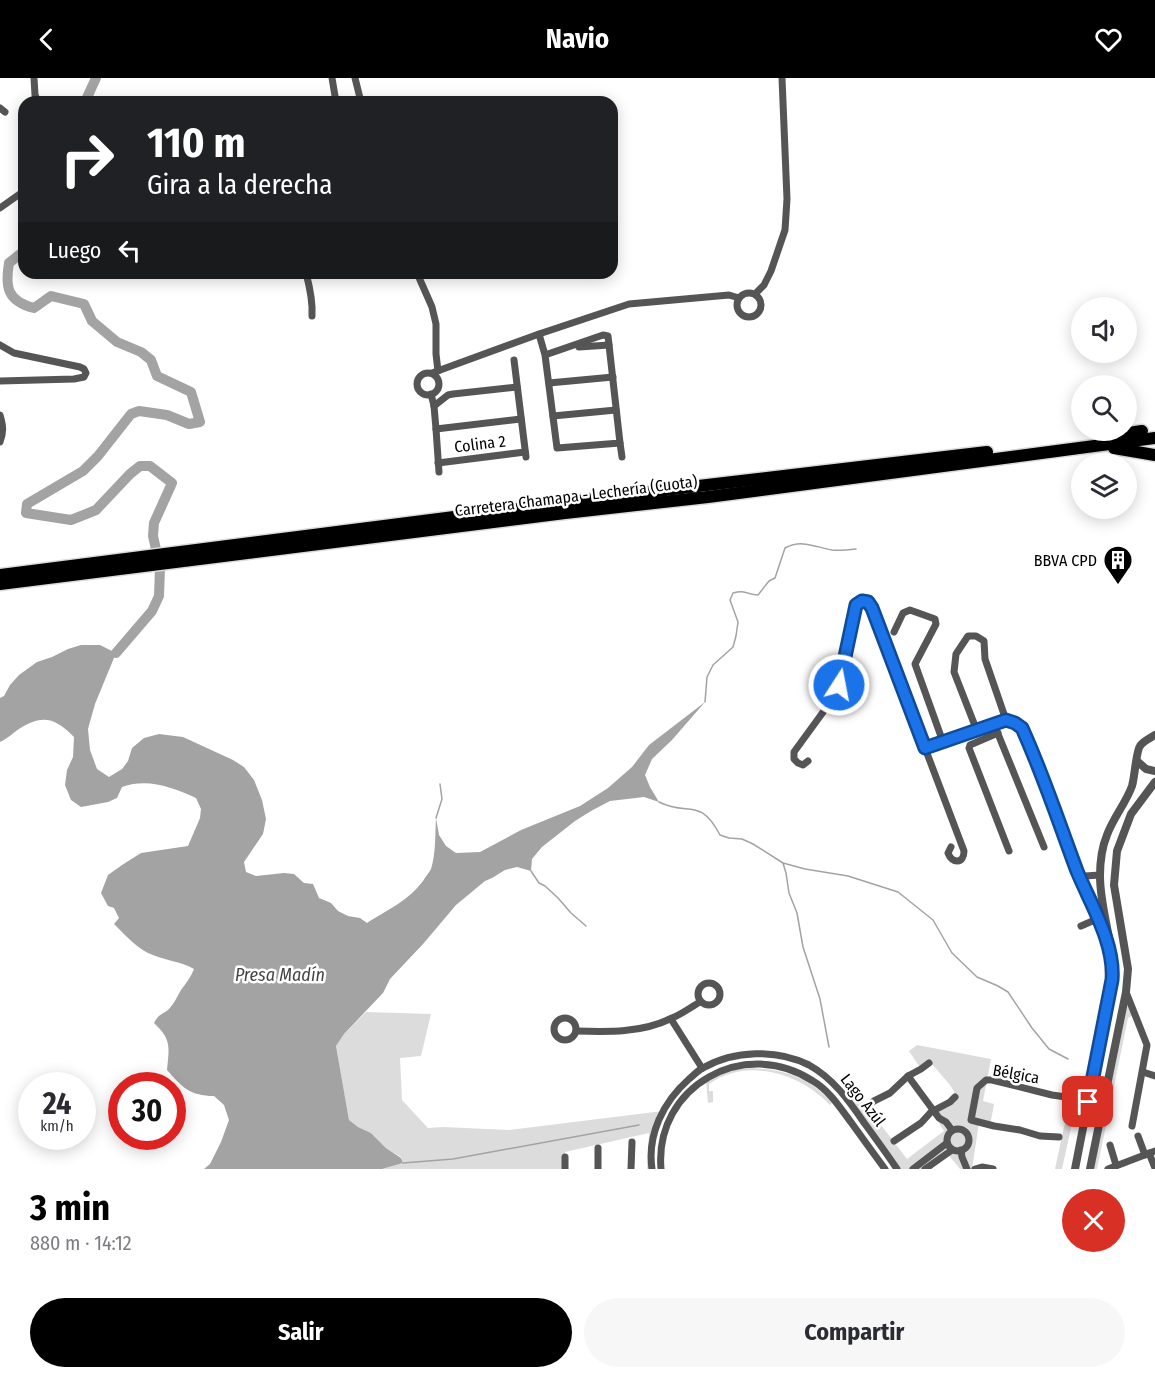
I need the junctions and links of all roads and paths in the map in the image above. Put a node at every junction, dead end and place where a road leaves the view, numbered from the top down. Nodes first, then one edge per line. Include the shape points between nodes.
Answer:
1 (34, 78) edge
2 (332, 78) edge
3 (355, 78) edge
4 (782, 78) edge
5 (36, 96) edge
6 (335, 96) edge
7 (360, 96) edge
8 (18, 195) edge
9 (0, 208) edge
10 (307, 279) edge
11 (420, 279) edge
12 (755, 294) junction
13 (739, 298) junction
14 (312, 316) dead end
15 (539, 334) junction
16 (0, 345) edge
17 (609, 345) junction
18 (568, 348) junction
19 (545, 356) junction
20 (514, 360) dead end
21 (435, 372) junction
22 (613, 377) junction
23 (0, 381) edge
24 (549, 383) junction
25 (517, 387) junction
26 (433, 393) junction
27 (444, 399) junction
28 (434, 406) junction
29 (616, 410) junction
30 (0, 415) edge
31 (553, 416) junction
32 (521, 418) junction
33 (436, 429) junction
34 (1155, 430) edge
35 (1155, 438) edge
36 (0, 442) edge
37 (621, 443) junction
38 (1068, 449) junction
39 (1155, 454) edge
40 (622, 458) dead end
41 (438, 463) junction
42 (439, 472) dead end
43 (257, 547) junction
44 (55, 572) junction
45 (0, 575) edge
46 (0, 585) edge
47 (894, 632) dead end
48 (1006, 720) junction
49 (994, 724) junction
50 (977, 731) junction
51 (998, 734) junction
52 (1155, 735) edge
53 (1155, 740) edge
54 (1145, 741) junction
55 (943, 742) junction
56 (925, 748) junction
57 (808, 761) dead end
58 (1137, 761) junction
59 (1155, 771) edge
60 (1155, 782) edge
61 (951, 847) dead end
62 (1044, 847) dead end
63 (1009, 851) dead end
64 (1078, 874) junction
65 (1100, 875) junction
66 (1097, 919) junction
67 (1081, 926) dead end
68 (1110, 950) junction
69 (1126, 992) junction
70 (700, 1002) dead end
71 (671, 1019) junction
72 (576, 1031) dead end
73 (929, 1063) dead end
74 (703, 1068) junction
75 (1143, 1072) junction
76 (711, 1075) junction
77 (908, 1076) junction
78 (1155, 1076) edge
79 (704, 1080) junction
80 (955, 1097) dead end
81 (1066, 1097) dead end
82 (868, 1106) dead end
83 (934, 1111) junction
84 (971, 1120) junction
85 (1132, 1126) dead end
86 (963, 1129) junction
87 (952, 1130) junction
88 (1138, 1136) dead end
89 (1059, 1137) dead end
90 (894, 1141) dead end
91 (632, 1142) dead end
92 (1110, 1145) dead end
93 (950, 1147) junction
94 (598, 1148) dead end
95 (961, 1150) junction
96 (1150, 1153) edge
97 (565, 1157) dead end
98 (1116, 1165) junction
99 (1126, 1165) edge
100 (1155, 1168) edge
101 (565, 1169) edge
102 (598, 1169) edge
103 (631, 1169) edge
104 (652, 1169) edge
105 (661, 1169) edge
106 (885, 1169) edge
107 (897, 1169) edge
108 (913, 1169) edge
109 (925, 1169) edge
110 (967, 1169) edge
111 (975, 1169) edge
112 (993, 1169) edge
113 (1075, 1169) edge
114 (1090, 1169) edge
115 (1108, 1169) edge

1 - 5 street
2 - 6 street
3 - 7 street
4 - 12 street via 785,230 771,271
8 - 9 street
10 - 14 street
11 - 21 street via 436,324
12 - 13 street
12 - 13 street via 762,307 752,317 740,312
13 - 15 street via 729,295 628,304
15 - 19 street
15 - 21 street
16 - 23 street via 14,353 80,367 86,373 74,379
17 - 18 street
17 - 18 street via 608,333
17 - 22 street
18 - 19 street
19 - 24 street
20 - 25 street, Colina 2
21 - 26 street via 439,381
21 - 26 street via 423,374 417,383 422,393
22 - 24 street
22 - 29 street
24 - 31 street
25 - 27 street via 453,394
25 - 32 street, Colina 2
26 - 27 street
26 - 28 street, Colina 2
27 - 28 street
28 - 33 street, Colina 2
29 - 31 street
29 - 37 street
30 - 36 street
31 - 37 street via 557,452
32 - 33 street, Colina 2
32 - 41 street, Colina 2 via 526,455
33 - 41 street, Colina 2
34 - 43 highway, Carretera Chamapa - Lechería (Cuota)
35 - 38 highway, Carretera Chamapa - Lechería (Cuota)
37 - 40 street
38 - 39 highway via 1115,448
38 - 43 highway, Carretera Chamapa - Lechería (Cuota) via 708,497
41 - 42 street, Colina 2
43 - 44 highway, Carretera Chamapa - Lechería (Cuota)
44 - 45 highway, Carretera Chamapa - Lechería (Cuota)
44 - 46 highway, Carretera Chamapa - Lechería (Cuota)
47 - 55 street via 903,613 910,610 935,619 915,664
48 - 49 street
48 - 50 street via 984,659 984,641 968,636 956,654 954,672
48 - 64 street via 1022,728
49 - 50 street
49 - 51 street
50 - 55 street
51 - 62 street
51 - 63 street via 969,748
52 - 54 street
53 - 54 street
54 - 58 street via 1137,751
55 - 56 street
56 - 57 street via 872,608 862,601 854,612 837,693 794,752 798,763
56 - 61 street via 964,851 962,860 950,858
58 - 59 street
58 - 65 street via 1131,786 1106,836
60 - 69 street via 1131,814 1116,858 1114,885 1128,969
64 - 65 street
64 - 66 street
65 - 68 street
66 - 67 street
66 - 68 street
68 - 113 street via 1112,980
69 - 75 street via 1147,1045
69 - 114 street
70 - 71 street
71 - 72 street via 633,1030
71 - 74 street
73 - 77 street
74 - 76 street via 711,1068
74 - 79 street via 698,1076
74 - 104 street, Lago Azúl via 666,1105 653,1134
74 - 107 street, Lago Azúl via 754,1054 771,1054 808,1065 835,1084
75 - 78 street
75 - 85 street
76 - 79 street, Lago Azúl
76 - 106 street, Lago Azúl via 733,1066 754,1064 788,1067 803,1074 827,1091
77 - 82 street
77 - 83 street
79 - 105 street, Lago Azúl via 669,1120 663,1138
80 - 83 street
81 - 84 street, Bélgica via 986,1080 977,1088
83 - 87 street
83 - 90 street
84 - 86 street
84 - 89 street
86 - 87 street
86 - 95 street via 968,1133 969,1144
87 - 93 street via 948,1135
88 - 96 street
91 - 103 street
92 - 98 street
93 - 95 street
93 - 108 street
93 - 109 street
94 - 102 street
95 - 110 street
96 - 99 street
96 - 100 street
97 - 101 street
98 - 99 street
98 - 115 street
111 - 112 street

